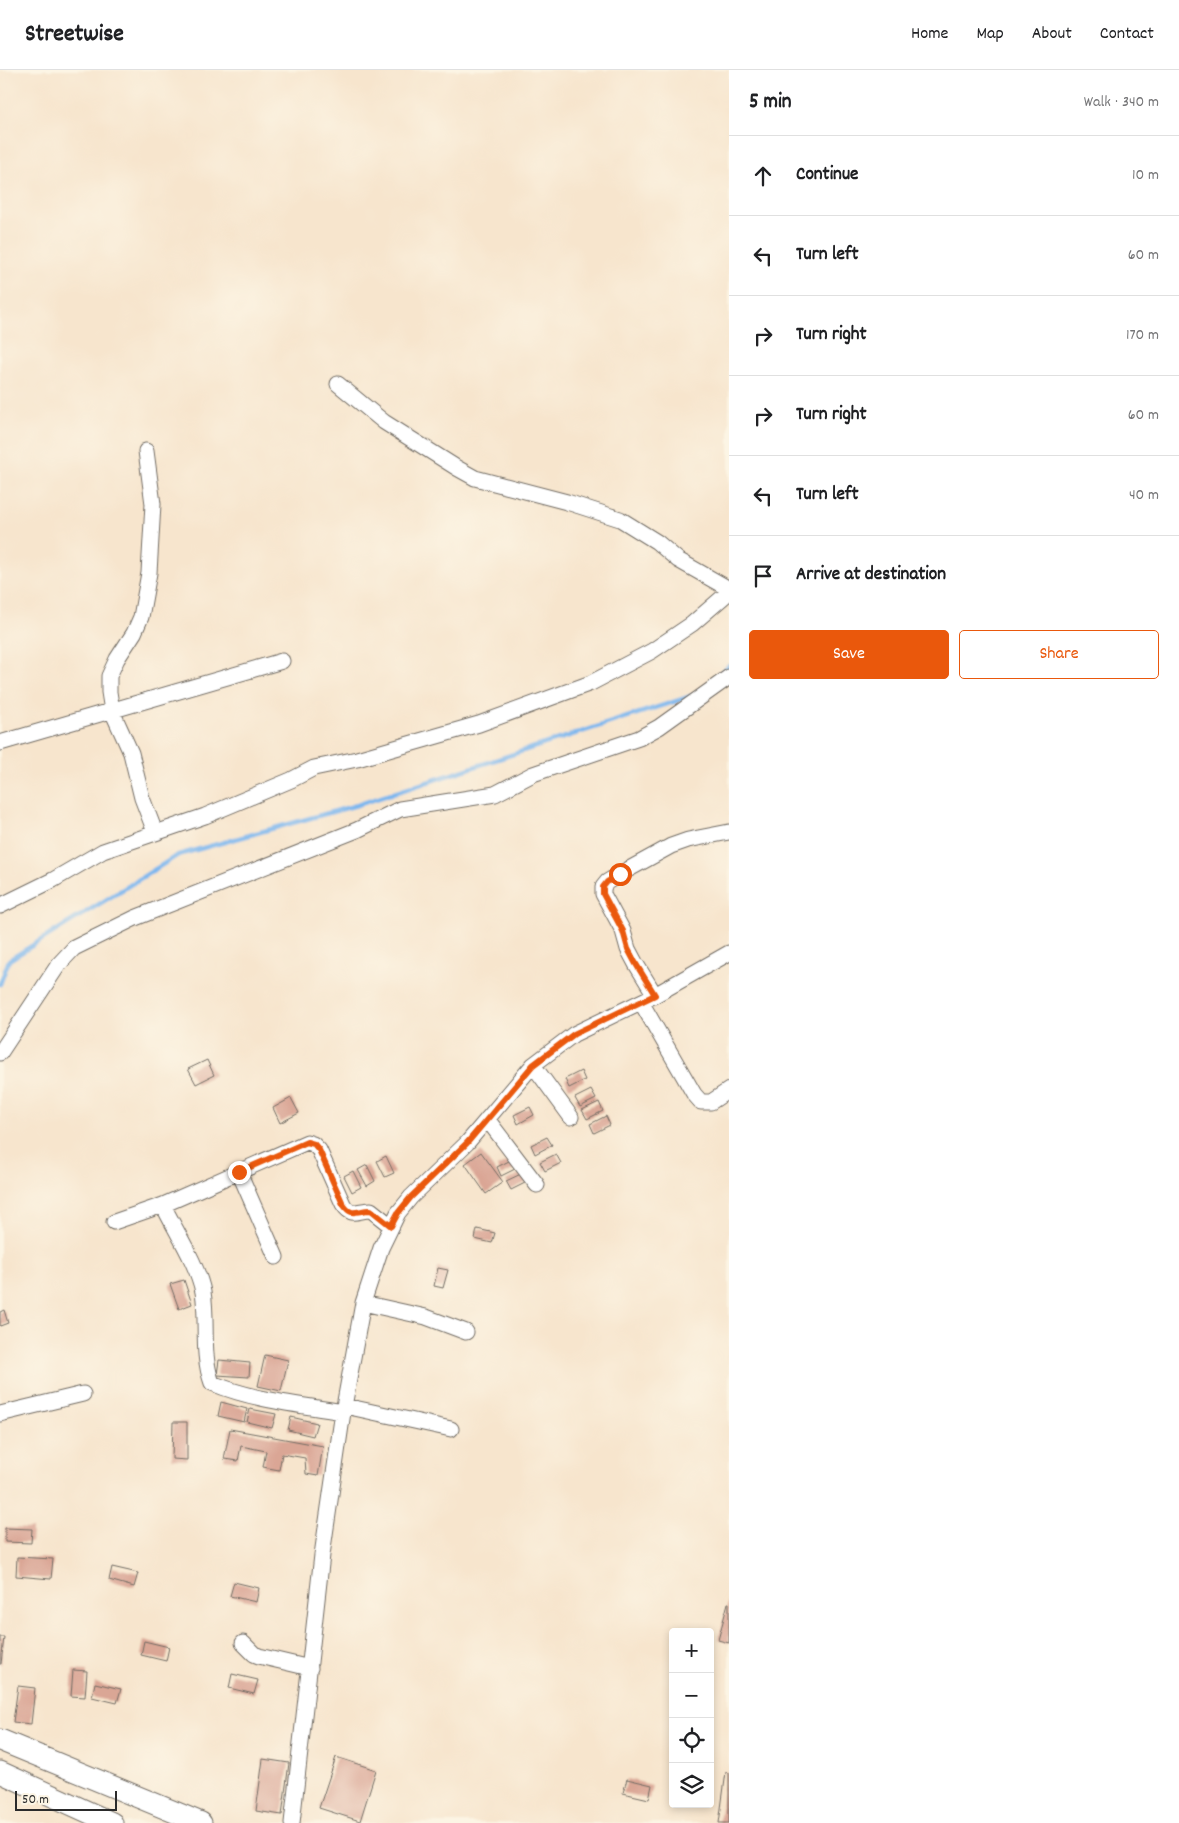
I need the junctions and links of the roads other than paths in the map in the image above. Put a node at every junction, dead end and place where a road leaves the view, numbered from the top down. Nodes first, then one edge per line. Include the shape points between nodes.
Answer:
1 (338, 384) dead end
2 (146, 451) dead end
3 (729, 591) edge
4 (282, 662) dead end
5 (729, 677) edge
6 (112, 711) junction
7 (0, 743) edge
8 (155, 832) junction
9 (729, 832) edge
10 (0, 906) edge
11 (729, 953) edge
12 (655, 995) junction
13 (641, 1002) junction
14 (0, 1053) edge
15 (533, 1065) junction
16 (729, 1090) edge
17 (571, 1117) dead end
18 (487, 1119) junction
19 (239, 1172) junction
20 (537, 1185) dead end
21 (163, 1205) junction
22 (114, 1222) dead end
23 (391, 1226) junction
24 (276, 1256) dead end
25 (363, 1303) junction
26 (466, 1332) dead end
27 (83, 1394) dead end
28 (344, 1409) junction
29 (0, 1414) edge
30 (451, 1429) dead end
31 (243, 1643) dead end
32 (310, 1668) junction
33 (0, 1740) edge
34 (0, 1772) edge
35 (112, 1823) edge
36 (201, 1823) edge
37 (292, 1823) edge

1 - 3 street via 384,422 475,478 620,519
2 - 6 street via 153,504 149,573 134,633 109,676
3 - 8 street via 692,624 652,651 591,683 479,724 314,768 205,816
4 - 6 street
5 - 14 street via 659,727 638,738 533,774 495,794 400,809 357,830 135,918 74,948 59,964
6 - 7 street
6 - 8 street via 131,754
8 - 10 street via 103,851
9 - 12 street via 671,846 603,887 603,894 623,931 628,949
11 - 12 street
12 - 13 street
13 - 15 street via 574,1034
13 - 16 street via 700,1102 711,1102
15 - 17 street
15 - 18 street
18 - 20 street
18 - 23 street via 411,1197
19 - 21 street
19 - 23 street via 307,1142 314,1144 348,1211 371,1210
19 - 24 street
21 - 22 street
21 - 28 street via 196,1270 203,1292 206,1364 212,1383 263,1398
23 - 25 street
25 - 26 street via 426,1317
25 - 28 street
27 - 29 street
28 - 30 street
28 - 32 street via 322,1555
31 - 32 street via 259,1656
32 - 37 street
33 - 36 highway
34 - 35 highway

